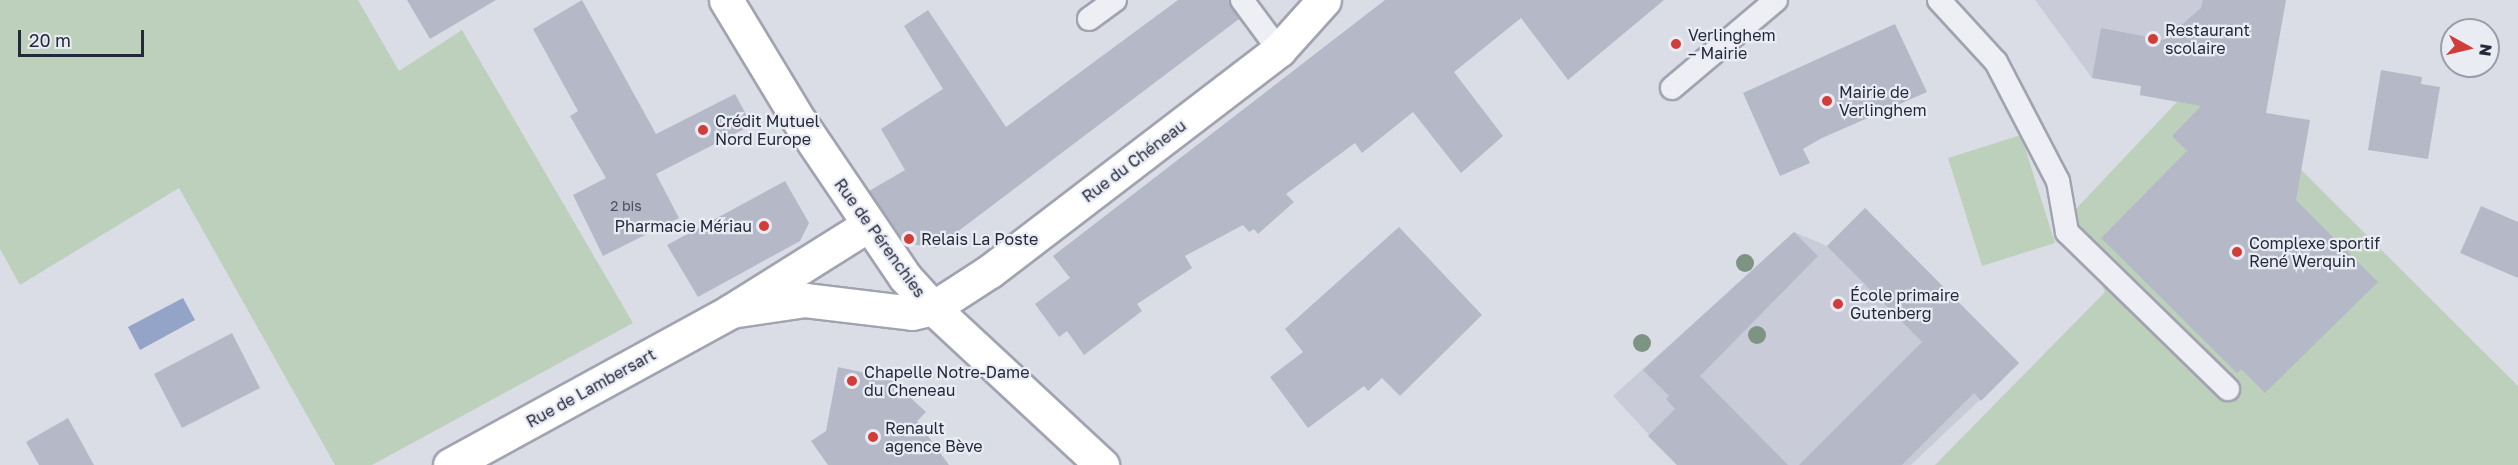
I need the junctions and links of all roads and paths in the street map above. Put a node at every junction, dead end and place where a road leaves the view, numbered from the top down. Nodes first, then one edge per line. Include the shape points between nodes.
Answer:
1 (726, 0) edge
2 (1115, 0) edge
3 (1242, 0) edge
4 (1324, 0) edge
5 (1776, 0) edge
6 (1939, 0) edge
7 (1089, 19) dead end
8 (1279, 50) junction
9 (1672, 88) dead end
10 (867, 225) junction
11 (933, 309) junction
12 (731, 311) junction
13 (2228, 389) dead end
14 (450, 465) edge
15 (1102, 465) edge

1 - 10 main road, Rue de Pérenchies
2 - 7 lane
3 - 8 lane
4 - 8 main road, Rue du Chéneau
5 - 9 lane
6 - 13 lane via 1995,62 2058,182 2067,232
8 - 11 main road, Rue du Chéneau via 990,271
10 - 11 main road, Rue de Pérenchies
10 - 12 main road, Rue de Lambersart
11 - 12 main road, Rue de Lambersart via 912,313 805,300
11 - 15 main road, Rue de Pérenchies
12 - 14 main road, Rue de Lambersart

